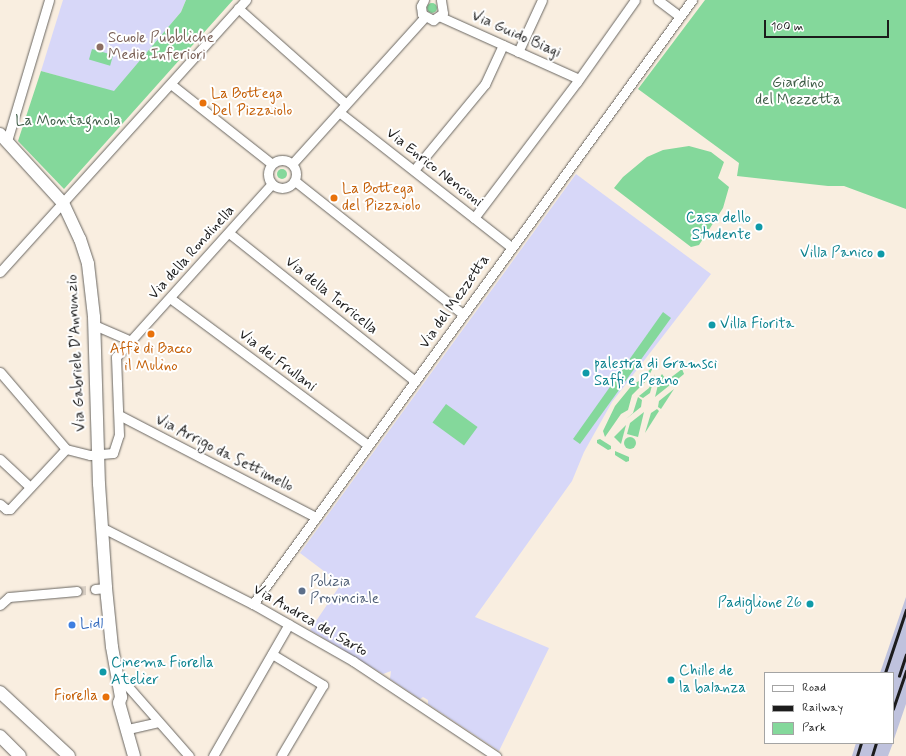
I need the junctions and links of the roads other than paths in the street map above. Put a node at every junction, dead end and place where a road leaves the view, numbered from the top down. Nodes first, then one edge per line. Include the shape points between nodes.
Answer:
1 (49, 0) edge
2 (246, 0) edge
3 (423, 0) edge
4 (441, 0) edge
5 (542, 0) edge
6 (635, 0) edge
7 (658, 0) edge
8 (691, 0) edge
9 (238, 8) junction
10 (680, 16) junction
11 (425, 17) junction
12 (441, 17) junction
13 (503, 45) junction
14 (518, 52) junction
15 (580, 79) junction
16 (172, 85) junction
17 (346, 104) junction
18 (339, 112) junction
19 (4, 137) edge
20 (272, 164) junction
21 (292, 164) junction
22 (414, 170) junction
23 (295, 181) junction
24 (272, 184) junction
25 (63, 203) junction
26 (474, 218) junction
27 (229, 233) junction
28 (511, 247) junction
29 (0, 272) edge
30 (170, 298) junction
31 (463, 314) junction
32 (94, 325) junction
33 (131, 341) junction
34 (0, 372) edge
35 (7, 380) junction
36 (415, 381) junction
37 (0, 387) edge
38 (119, 415) junction
39 (368, 445) junction
40 (66, 449) junction
41 (98, 456) junction
42 (0, 459) edge
43 (30, 487) junction
44 (0, 504) edge
45 (316, 517) junction
46 (101, 527) junction
47 (77, 591) tunnel mouth
48 (0, 604) edge
49 (253, 604) junction
50 (289, 624) junction
51 (272, 654) junction
52 (116, 673) junction
53 (0, 692) edge
54 (158, 722) junction
55 (128, 729) junction
56 (0, 736) edge
57 (216, 755) edge
58 (20, 756) edge
59 (69, 756) edge
60 (134, 756) edge
61 (189, 756) edge
62 (281, 756) edge
63 (496, 756) edge

1 - 19 street
2 - 9 street
3 - 11 street via 421,9
4 - 12 street via 444,7
5 - 14 street
6 - 15 street
7 - 10 street
8 - 10 street, Via del Mezzetta
9 - 16 street
9 - 17 street
10 - 28 street, Via del Mezzetta
11 - 12 street via 433,20
11 - 17 street
12 - 13 street, Via Guido Biagi
13 - 14 street, Via Guido Biagi
13 - 22 street via 485,84
14 - 15 street, Via Guido Biagi
15 - 26 street
16 - 20 street
16 - 25 street
17 - 18 street
18 - 21 street
18 - 22 street, Via Enrico Nencioni
19 - 25 street, Via Gabriele D'Annunzio
20 - 21 street via 283,160
20 - 24 street via 268,174
21 - 23 street via 296,170
22 - 26 street, Via Enrico Nencioni
23 - 24 street via 284,188
23 - 31 street
24 - 27 street, Via della Rondinella
25 - 29 street
25 - 32 street, Via Gabriele D'Annunzio via 86,256
26 - 28 street, Via Enrico Nencioni
27 - 30 street, Via della Rondinella
27 - 36 street, Via della Torricella
28 - 31 street, Via del Mezzetta
30 - 33 street, Via della Rondinella
30 - 39 street, Via dei Frullani
31 - 36 street, Via del Mezzetta
32 - 33 street
32 - 41 street, Via Gabriele D'Annunzio
33 - 38 street, Via della Rondinella via 116,357
34 - 35 street
35 - 37 street
35 - 40 street
36 - 39 street, Via del Mezzetta
38 - 41 street via 116,448 111,454
38 - 45 street, Via Arrigo da Settimello
39 - 45 street, Via del Mezzetta
40 - 41 street
40 - 43 street
41 - 46 street, Via Gabriele D'Annunzio
42 - 43 street
43 - 44 street via 10,509
45 - 49 street, Via del Mezzetta
46 - 49 street, Via Andrea del Sarto
46 - 52 street, Via Gabriele D'Annunzio via 101,589
47 - 48 street via 9,597
49 - 50 street, Via Andrea del Sarto
50 - 51 street
50 - 63 street, Via Andrea del Sarto via 354,661
51 - 57 street
51 - 62 street via 323,685
52 - 54 street
52 - 55 street, Via Gabriele D'Annunzio via 121,697 126,702 130,723
53 - 59 street
54 - 55 street
54 - 61 street
55 - 60 street, Via Gabriele D'Annunzio
56 - 58 street

